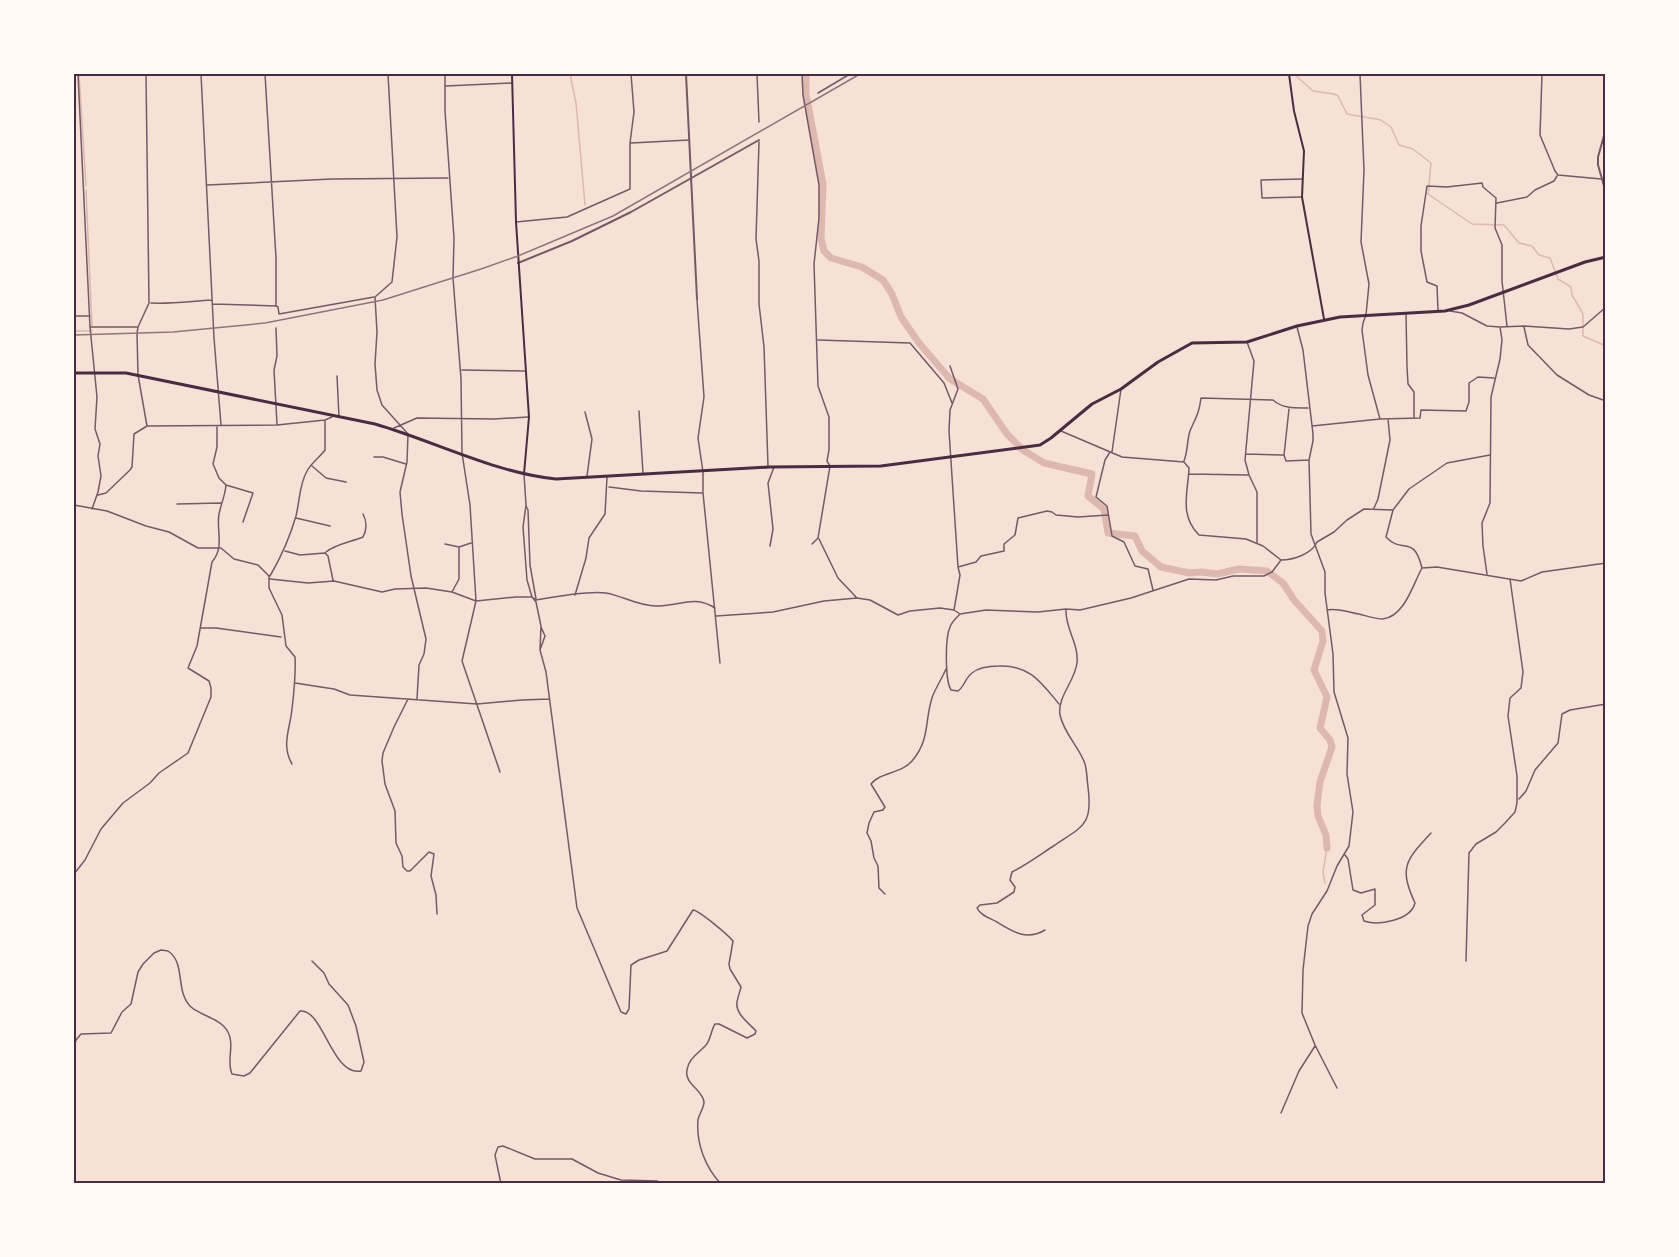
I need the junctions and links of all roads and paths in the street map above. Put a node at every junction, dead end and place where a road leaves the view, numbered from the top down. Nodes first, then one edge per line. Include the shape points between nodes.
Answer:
1 (78, 74) edge
2 (146, 74) edge
3 (201, 74) edge
4 (265, 74) edge
5 (388, 74) edge
6 (445, 74) edge
7 (512, 74) edge
8 (631, 74) edge
9 (686, 74) edge
10 (756, 74) edge
11 (802, 74) edge
12 (850, 74) edge
13 (1289, 74) edge
14 (1360, 74) edge
15 (1542, 74) edge
16 (1604, 74) edge
17 (512, 83) junction
18 (445, 86) junction
19 (818, 93) dead end
20 (759, 122) dead end
21 (1605, 132) edge
22 (690, 140) junction
23 (759, 140) joint
24 (630, 143) junction
25 (1558, 175) junction
26 (693, 177) junction
27 (449, 178) junction
28 (393, 179) junction
29 (1303, 179) junction
30 (1602, 179) junction
31 (272, 182) junction
32 (207, 185) junction
33 (1605, 193) edge
34 (1302, 196) junction
35 (1497, 203) junction
36 (516, 222) junction
37 (1605, 257) edge
38 (518, 263) junction
39 (1503, 293) junction
40 (375, 297) junction
41 (697, 299) joint
42 (213, 300) junction
43 (149, 303) junction
44 (213, 304) junction
45 (276, 306) junction
46 (1605, 307) edge
47 (1446, 310) junction
48 (1438, 311) junction
49 (1406, 313) junction
50 (1366, 315) junction
51 (74, 316) edge
52 (90, 316) junction
53 (1324, 319) junction
54 (1507, 326) junction
55 (1524, 326) junction
56 (90, 327) junction
57 (138, 327) junction
58 (1297, 327) junction
59 (1500, 327) junction
60 (276, 328) dead end
61 (818, 340) junction
62 (1247, 342) junction
63 (950, 366) dead end
64 (461, 370) junction
65 (525, 371) junction
66 (95, 372) junction
67 (74, 373) edge
68 (138, 375) junction
69 (337, 376) dead end
70 (1495, 378) junction
71 (1120, 389) junction
72 (218, 392) junction
73 (1249, 400) junction
74 (1605, 401) edge
75 (274, 403) junction
76 (952, 404) junction
77 (1289, 408) junction
78 (1309, 408) junction
79 (639, 411) dead end
80 (585, 412) dead end
81 (333, 416) junction
82 (339, 417) junction
83 (529, 417) junction
84 (462, 418) junction
85 (1414, 418) junction
86 (1380, 419) junction
87 (1388, 419) junction
88 (325, 420) junction
89 (221, 425) junction
90 (277, 425) junction
91 (401, 425) junction
92 (147, 426) junction
93 (217, 426) junction
94 (1311, 427) junction
95 (392, 429) junction
96 (1060, 430) junction
97 (408, 434) junction
98 (462, 453) junction
99 (1111, 453) junction
100 (1245, 454) junction
101 (1284, 455) junction
102 (1490, 455) junction
103 (374, 457) dead end
104 (950, 458) junction
105 (1309, 460) junction
106 (1184, 462) junction
107 (407, 464) junction
108 (311, 465) junction
109 (830, 466) junction
110 (768, 467) junction
111 (774, 468) junction
112 (703, 472) junction
113 (524, 474) junction
114 (644, 474) junction
115 (1189, 474) junction
116 (607, 475) junction
117 (1249, 475) junction
118 (586, 476) junction
119 (346, 482) dead end
120 (226, 485) junction
121 (607, 486) junction
122 (703, 493) junction
123 (97, 495) junction
124 (222, 503) junction
125 (177, 504) dead end
126 (74, 505) edge
127 (526, 505) junction
128 (92, 509) junction
129 (1374, 509) junction
130 (1393, 510) junction
131 (363, 514) dead end
132 (1108, 515) junction
133 (296, 517) junction
134 (243, 522) dead end
135 (330, 526) dead end
136 (818, 538) junction
137 (472, 542) junction
138 (1257, 543) junction
139 (445, 544) dead end
140 (812, 544) dead end
141 (770, 546) dead end
142 (459, 547) junction
143 (1315, 547) junction
144 (219, 549) junction
145 (284, 551) junction
146 (325, 553) junction
147 (1281, 560) junction
148 (1605, 563) edge
149 (958, 567) junction
150 (1422, 568) junction
151 (1487, 574) junction
152 (270, 578) junction
153 (1510, 579) junction
154 (334, 581) junction
155 (414, 590) junction
156 (1153, 591) junction
157 (452, 592) junction
158 (575, 596) junction
159 (532, 597) junction
160 (857, 598) junction
161 (536, 600) junction
162 (476, 601) junction
163 (715, 608) junction
164 (1066, 609) junction
165 (954, 610) junction
166 (1327, 610) junction
167 (960, 614) junction
168 (716, 616) junction
169 (540, 626) junction
170 (199, 628) junction
171 (283, 638) junction
172 (540, 650) junction
173 (720, 663) dead end
174 (946, 669) junction
175 (294, 683) junction
176 (408, 699) junction
177 (417, 699) junction
178 (549, 699) junction
179 (477, 704) junction
180 (1605, 704) edge
181 (1060, 705) junction
182 (292, 764) dead end
183 (500, 772) dead end
184 (1518, 799) junction
185 (1431, 833) dead end
186 (1344, 854) junction
187 (74, 873) edge
188 (885, 894) dead end
189 (437, 914) dead end
190 (1046, 930) dead end
191 (312, 961) dead end
192 (1466, 961) dead end
193 (1315, 1045) junction
194 (74, 1048) edge
195 (1337, 1088) dead end
196 (1281, 1113) dead end
197 (501, 1184) edge
198 (663, 1184) edge
199 (721, 1184) edge

1 - 52 street
2 - 43 street
3 - 32 street
4 - 31 street
5 - 28 street
6 - 18 street
7 - 17 main road
8 - 24 street via 634,112
9 - 22 street
10 - 20 street
11 - 61 street via 819,185 814,254
12 - 19 street
13 - 29 main road via 1304,151
14 - 50 street via 1364,170 1361,242 1369,284
15 - 25 street via 1540,135
16 - 21 street
17 - 18 street
17 - 36 main road
18 - 27 street
21 - 30 street via 1598,157
22 - 24 street
22 - 26 street
23 - 26 street
23 - 110 street via 756,239
24 - 36 street via 630,189 567,217
25 - 30 street
25 - 35 street via 1554,182 1527,197
26 - 38 street via 572,241
26 - 41 street
27 - 28 street
27 - 64 street
28 - 31 street
28 - 40 street via 397,237 392,282
29 - 34 main road
29 - 34 street via 1261,180 1262,198
30 - 33 street
31 - 32 street
31 - 45 street
32 - 42 street
34 - 53 main road
35 - 39 street via 1495,228 1502,244
35 - 48 street via 1482,183 1427,186 1421,251 1427,282 1437,286
36 - 38 main road
37 - 39 main road
38 - 65 main road
39 - 47 main road
39 - 54 street
40 - 45 street via 279,314
40 - 91 street via 377,390 382,405
41 - 112 street via 704,397 698,438
42 - 43 street
42 - 44 street
43 - 57 street
44 - 45 street
44 - 72 street
46 - 55 street via 1583,327
47 - 48 main road
47 - 59 street
48 - 49 main road
49 - 50 main road
49 - 85 street via 1408,384 1414,392
50 - 53 main road
50 - 86 street via 1362,339
51 - 52 street
52 - 56 street
53 - 58 main road
54 - 55 street
54 - 59 street
55 - 74 street via 1528,345 1557,375
56 - 57 street
56 - 66 street
57 - 68 street
58 - 62 main road
58 - 78 street via 1304,350
59 - 70 street via 1502,340
60 - 75 street
61 - 76 street via 910,343 944,383
61 - 109 street via 818,386 829,417
62 - 71 main road via 1192,343
62 - 73 street via 1254,361
63 - 76 street via 958,388
64 - 65 street
64 - 84 street
65 - 83 main road
66 - 67 main road
66 - 68 main road
66 - 123 street via 95,429 100,444
68 - 72 main road
68 - 92 street
69 - 82 street
70 - 85 street via 1478,377 1469,383 1466,411 1421,410 1420,418
70 - 102 street
71 - 96 main road via 1083,410
71 - 99 street
72 - 75 main road
72 - 89 street
73 - 77 street via 1273,400
73 - 100 street
73 - 106 street via 1201,398
75 - 81 main road
75 - 90 street
76 - 104 street
77 - 78 street
77 - 101 street
78 - 94 street
79 - 114 street
80 - 118 street via 592,439
81 - 82 main road
81 - 88 street
82 - 95 main road
83 - 84 street
83 - 113 main road
84 - 91 street via 417,418
84 - 98 street
85 - 87 street
86 - 87 street
86 - 94 street
87 - 129 street via 1390,440
88 - 90 street
88 - 108 street via 325,450
89 - 90 street
89 - 93 street
91 - 95 street
91 - 97 street
92 - 93 street
92 - 123 street via 134,434 130,470 106,493
93 - 120 street via 213,464
94 - 105 street
95 - 97 main road
96 - 99 street
96 - 104 main road via 1040,445
97 - 98 main road
97 - 107 street
98 - 113 main road
98 - 137 street
99 - 106 street
99 - 132 street via 1105,460 1096,494 1107,506
100 - 101 street
100 - 117 street
101 - 105 street via 1286,461
102 - 130 street via 1441,465 1409,489
102 - 151 street via 1490,503 1482,523
103 - 107 street
104 - 109 main road via 881,466
104 - 149 street
105 - 143 street via 1311,534
106 - 115 street
107 - 155 street via 400,492
108 - 119 street via 326,478
108 - 133 street via 299,491
109 - 111 main road
109 - 136 street
110 - 111 main road
110 - 112 main road
111 - 141 street via 768,483
112 - 114 main road
112 - 122 street
113 - 118 main road via 556,479
113 - 127 street
114 - 116 main road
115 - 117 street
115 - 138 street via 1185,509 1198,535 1239,537
116 - 118 main road
116 - 121 street
117 - 138 street via 1257,492
120 - 124 street
120 - 134 street via 253,493
121 - 122 street
121 - 158 street via 605,514 589,538
122 - 163 street
123 - 128 street
124 - 125 street
124 - 144 street via 218,518
126 - 128 street
127 - 159 street via 524,550
127 - 161 street
128 - 144 street via 169,532 198,548
129 - 130 street
129 - 143 street via 1364,509
130 - 150 street via 1386,537 1413,548
131 - 146 street via 363,537
132 - 149 street via 1078,518 1047,511 1018,518 1015,535 1004,544 1004,551
132 - 156 street via 1112,537 1124,542 1135,566 1148,568
133 - 135 street
133 - 145 street
136 - 140 street
136 - 160 street via 838,578
137 - 142 street
137 - 162 street
138 - 147 street
139 - 142 street
142 - 157 street via 459,579
143 - 147 street
143 - 166 street via 1325,572
144 - 152 street via 234,559 258,565
144 - 170 street via 212,562
145 - 146 street via 300,555
145 - 152 street
146 - 154 street
147 - 156 street via 1264,576 1189,579
148 - 153 street via 1542,573 1521,581
149 - 165 street
150 - 151 street
150 - 166 street via 1403,604 1390,616 1379,618
151 - 153 street
152 - 154 street via 308,583
152 - 171 street via 269,588 282,615
153 - 184 street via 1523,672 1521,688 1510,698 1508,716
154 - 155 street via 382,592
155 - 157 street
155 - 177 street via 426,639 418,665
156 - 164 street via 1086,609
157 - 162 street
158 - 161 street
158 - 163 street via 603,593 657,606 698,600
159 - 161 street
159 - 162 street
159 - 169 street
160 - 165 street via 870,600 898,615 925,609
160 - 168 street via 773,612
162 - 179 street via 462,661
163 - 168 street
164 - 167 street
164 - 181 street via 1077,661
165 - 167 street
166 - 186 street via 1334,692 1348,738 1347,774 1353,812 1351,841
167 - 174 street via 950,627
168 - 173 street
169 - 172 street
169 - 172 street via 545,636
170 - 171 street
170 - 187 street via 188,668 208,681 211,697 188,753 123,803 100,829
171 - 175 street via 295,657
172 - 178 street
174 - 181 street via 951,690 958,691 970,674 981,668 1021,668 1036,678
174 - 188 street via 933,694 927,732 913,760 871,784 885,807 874,812 867,830 878,866 879,888
175 - 176 street via 350,695
175 - 182 street via 286,744
176 - 177 street
176 - 189 street via 383,753 382,771 393,804 396,843 403,867 410,871 429,852 434,854 431,876
177 - 179 street
178 - 179 street
178 - 199 street via 577,908 621,1012 626,1014 629,1009 631,966 667,951 693,910 733,941 729,964 741,987 738,1007 755,1034 747,1038 715,1024 707,1043 687,1070 704,1103 698,1122 699,1142 710,1171
179 - 183 street
180 - 184 street via 1562,714 1558,742
181 - 190 street via 1062,723 1085,764 1089,800 1086,820 1070,837 1012,872 1014,892 997,903 977,908 1015,934 1027,936
184 - 192 street via 1513,815 1469,853
185 - 186 street via 1406,866 1405,880 1414,907 1391,920 1364,921 1362,915 1375,905 1375,889 1360,893 1353,890
186 - 193 street via 1308,926 1302,1012
191 - 194 street via 348,1005 364,1062 361,1071 345,1066 306,1010 300,1011 250,1073 232,1074 228,1032 189,1005 181,992 176,960 168,951 161,950 138,972 131,1004 111,1033 81,1034
193 - 195 street
193 - 196 street
197 - 198 street via 495,1155 498,1147 503,1146 535,1159 572,1159 621,1180

